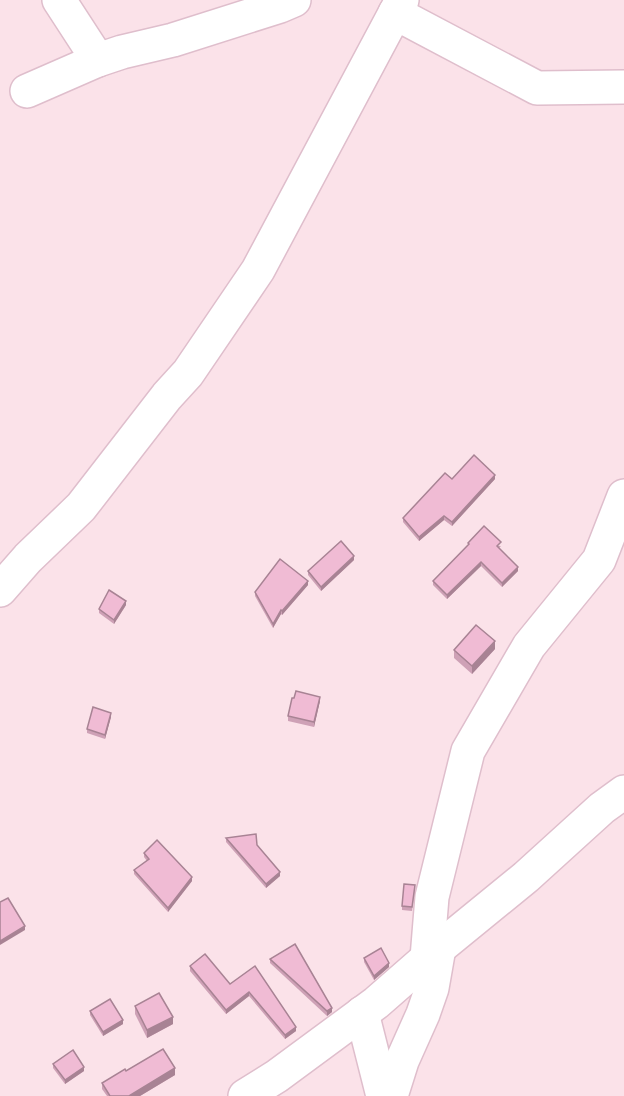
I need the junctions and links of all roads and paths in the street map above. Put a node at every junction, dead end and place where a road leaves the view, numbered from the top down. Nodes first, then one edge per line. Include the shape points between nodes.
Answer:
1 (59, 0) edge
2 (294, 0) edge
3 (399, 7) edge
4 (98, 60) junction
5 (624, 87) edge
6 (27, 91) dead end
7 (624, 496) edge
8 (0, 590) edge
9 (624, 792) edge
10 (433, 953) junction
11 (362, 1013) junction
12 (245, 1096) edge
13 (383, 1096) edge
14 (391, 1096) edge

1 - 4 street
2 - 4 street
3 - 5 street via 537,88
3 - 8 street via 258,270 188,373 81,507
4 - 6 street
7 - 10 street via 599,560 529,646 468,751 432,897
9 - 10 street
10 - 11 street
10 - 14 street via 432,988
11 - 12 street
11 - 13 street

